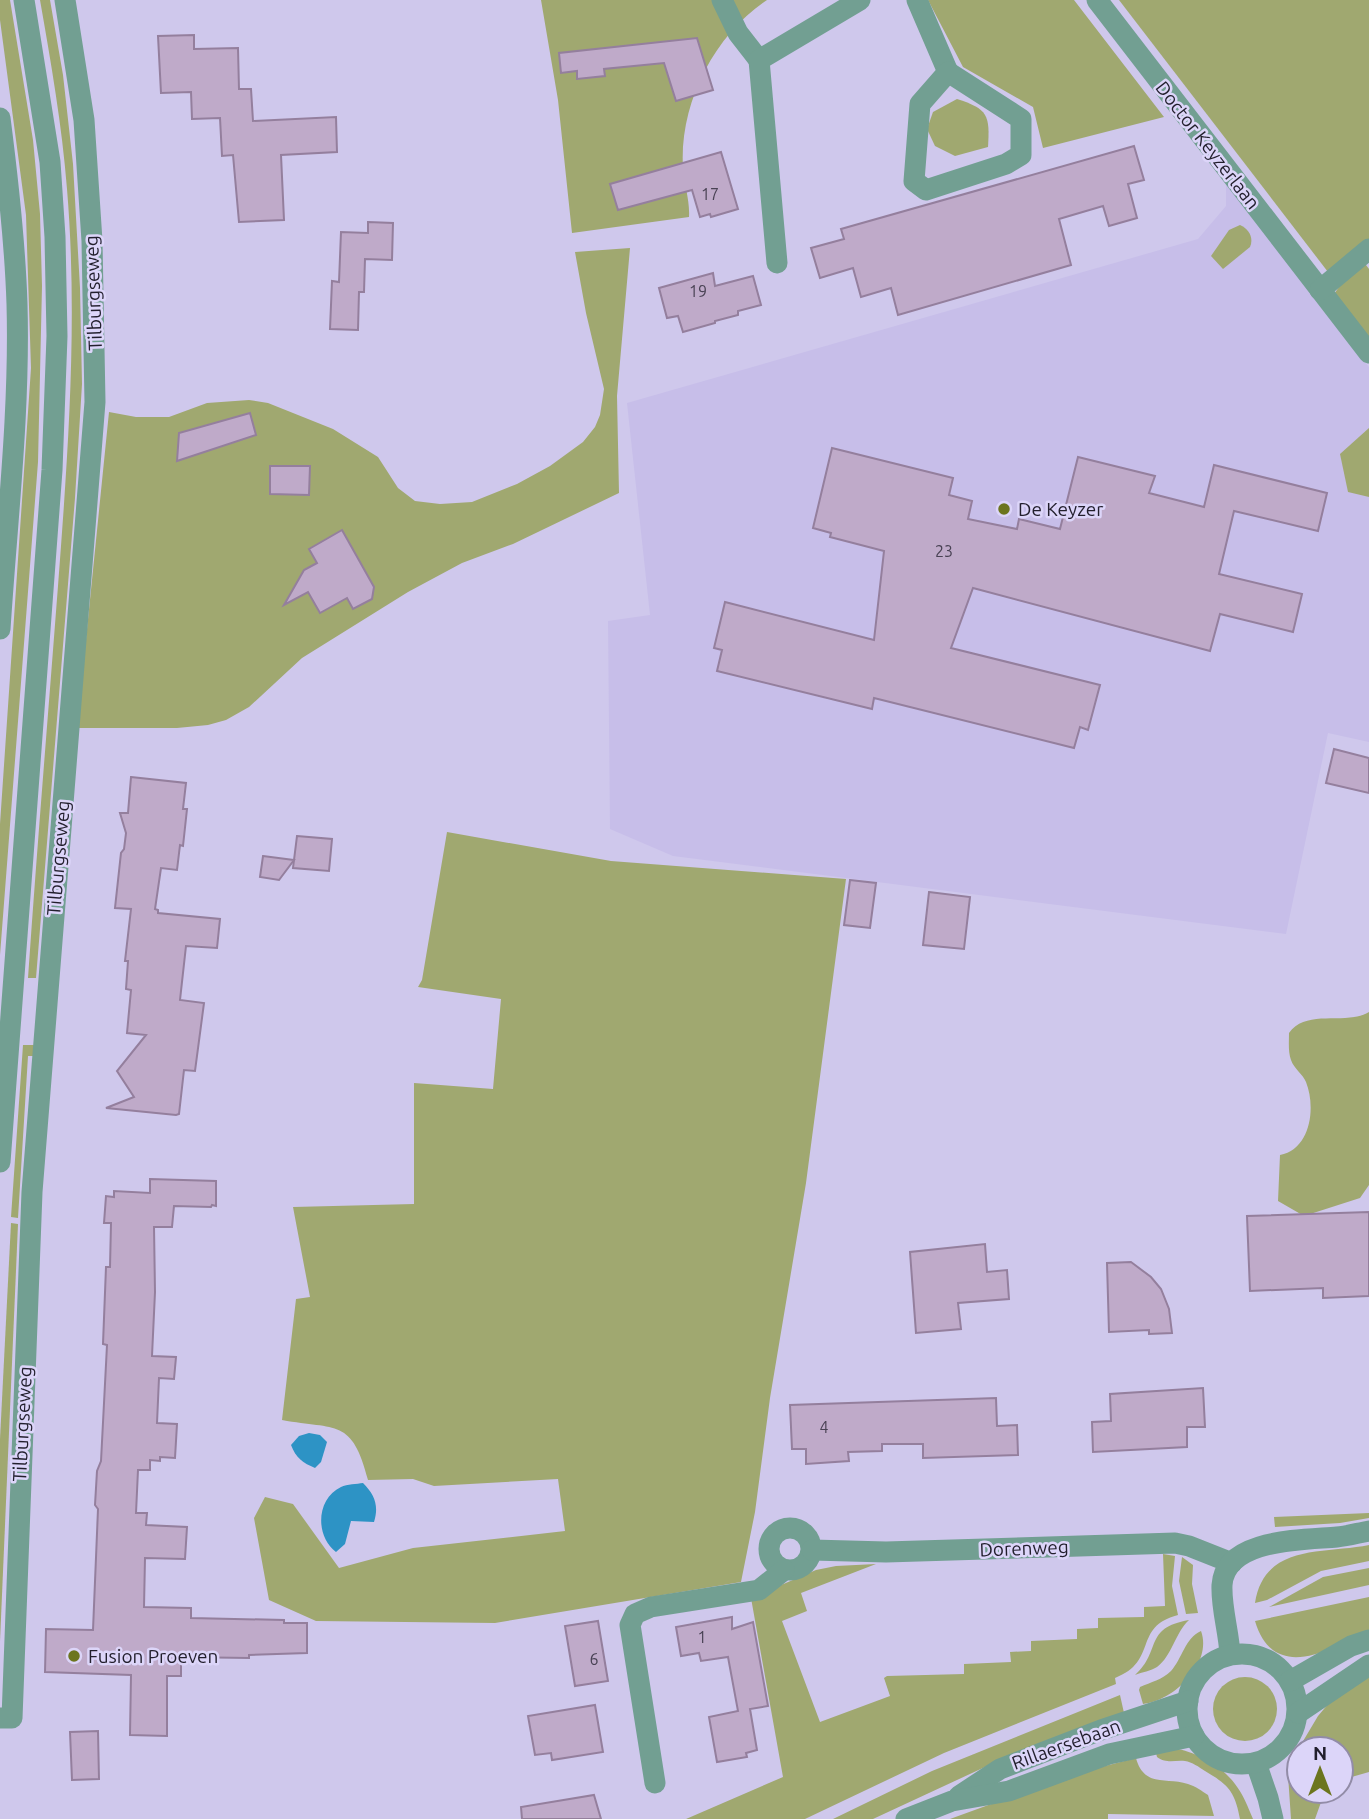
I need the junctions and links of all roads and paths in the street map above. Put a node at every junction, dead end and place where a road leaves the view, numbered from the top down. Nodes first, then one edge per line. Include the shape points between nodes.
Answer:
1 (24, 0) edge
2 (65, 0) edge
3 (722, 0) edge
4 (860, 0) edge
5 (917, 0) edge
6 (1097, 0) edge
7 (759, 60) junction
8 (948, 72) junction
9 (0, 118) edge
10 (5, 191) edge
11 (1369, 248) edge
12 (777, 263) dead end
13 (1320, 290) junction
14 (1369, 353) edge
15 (0, 629) edge
16 (0, 1162) edge
17 (1369, 1531) edge
18 (812, 1550) junction
19 (1232, 1563) junction
20 (784, 1570) junction
21 (1369, 1640) edge
22 (1230, 1655) junction
23 (1369, 1665) edge
24 (1290, 1681) junction
25 (1188, 1701) junction
26 (1297, 1713) junction
27 (6, 1718) edge
28 (1194, 1737) junction
29 (1256, 1763) junction
30 (655, 1783) dead end
31 (952, 1801) junction
32 (906, 1819) edge
33 (1273, 1819) edge

1 - 16 street, Tilburgseweg via 51,176 57,336 52,470
2 - 27 street, Tilburgseweg via 84,120 95,402 32,1192
3 - 7 street via 738,33
4 - 7 street
5 - 8 street
6 - 13 street, Doctor Keyzerlaan
7 - 12 street
8 - 8 street via 1021,120 1021,155 926,190 915,181 920,104
9 - 10 street
10 - 15 street via 17,306
11 - 13 street
13 - 14 street, Doctor Keyzerlaan
17 - 19 street via 1262,1546
18 - 19 street, Dorenweg via 1175,1543
18 - 20 street via 803,1566
18 - 20 street via 810,1540 797,1528 780,1530 769,1545 769,1556
19 - 22 street via 1222,1583
20 - 30 street via 758,1590 651,1607 635,1614 630,1625
21 - 24 street
22 - 24 street via 1270,1661
22 - 25 street via 1202,1671
23 - 26 street
24 - 26 street
25 - 28 street
25 - 31 street, Rillaersebaan via 1000,1769
26 - 29 street via 1285,1744
28 - 29 street via 1221,1760
28 - 31 street, Rillaersebaan via 1109,1754 1009,1791
29 - 33 street
31 - 32 street, Rillaersebaan

